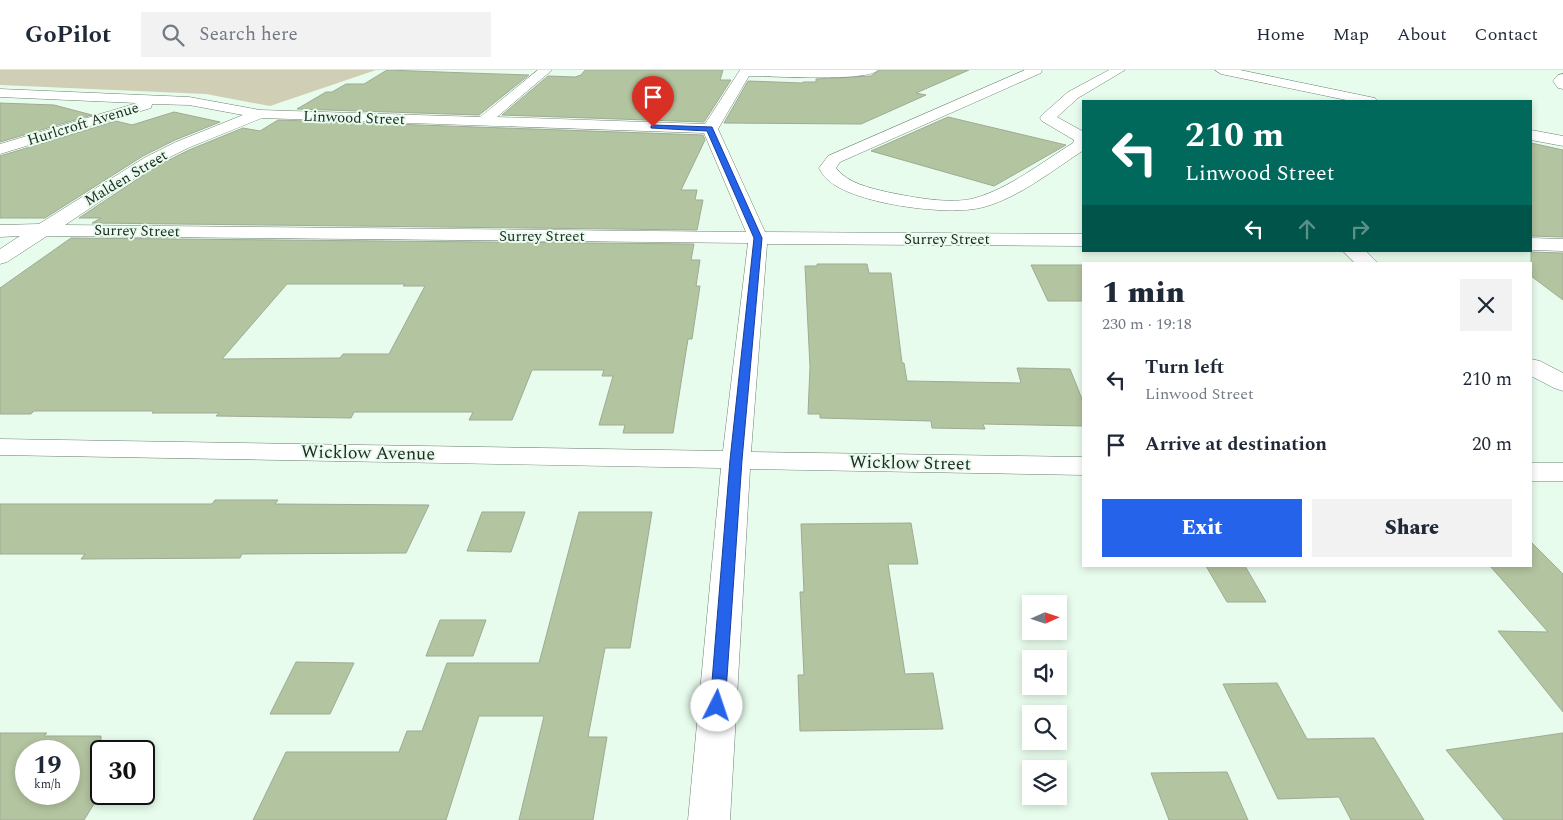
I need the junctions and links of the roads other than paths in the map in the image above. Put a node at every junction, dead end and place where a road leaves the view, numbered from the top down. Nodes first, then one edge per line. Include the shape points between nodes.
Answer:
1 (546, 70) edge
2 (872, 70) edge
3 (1036, 70) edge
4 (1120, 70) edge
5 (1221, 70) edge
6 (745, 71) edge
7 (1563, 78) edge
8 (1563, 85) edge
9 (0, 93) edge
10 (167, 99) junction
11 (1365, 100) edge
12 (260, 114) junction
13 (483, 122) junction
14 (710, 129) junction
15 (1532, 135) edge
16 (1082, 137) edge
17 (1082, 140) edge
18 (1563, 141) edge
19 (0, 149) edge
20 (44, 230) junction
21 (0, 231) edge
22 (758, 238) junction
23 (1082, 240) edge
24 (1532, 244) edge
25 (1563, 245) edge
26 (1354, 252) edge
27 (0, 258) edge
28 (1367, 262) edge
29 (1532, 367) edge
30 (1563, 383) edge
31 (0, 447) edge
32 (736, 460) junction
33 (1082, 466) edge
34 (1532, 472) edge
35 (1563, 472) edge
36 (709, 820) edge

1 - 13 street
2 - 6 street via 839,74
3 - 17 street via 834,159 826,168 834,178 854,188 891,199 943,205 976,204 996,196 1079,146
4 - 16 street via 1073,95 1047,118
5 - 11 street
6 - 14 street
7 - 8 street via 1560,81
9 - 10 street, Linwood Street
10 - 12 street, Linwood Street via 208,103
10 - 19 street, Hurlcroft Avenue
12 - 13 street, Linwood Street
12 - 20 street, Malden Street via 164,153
13 - 14 street, Linwood Street
14 - 22 street
15 - 18 street
20 - 21 street, Surrey Street
20 - 22 street, Surrey Street
20 - 27 street, Malden Street
22 - 23 street, Surrey Street
22 - 32 street
24 - 25 street
26 - 28 street
29 - 30 street
31 - 32 street, Wicklow Avenue
32 - 33 street, Wicklow Street
32 - 36 street
34 - 35 street

